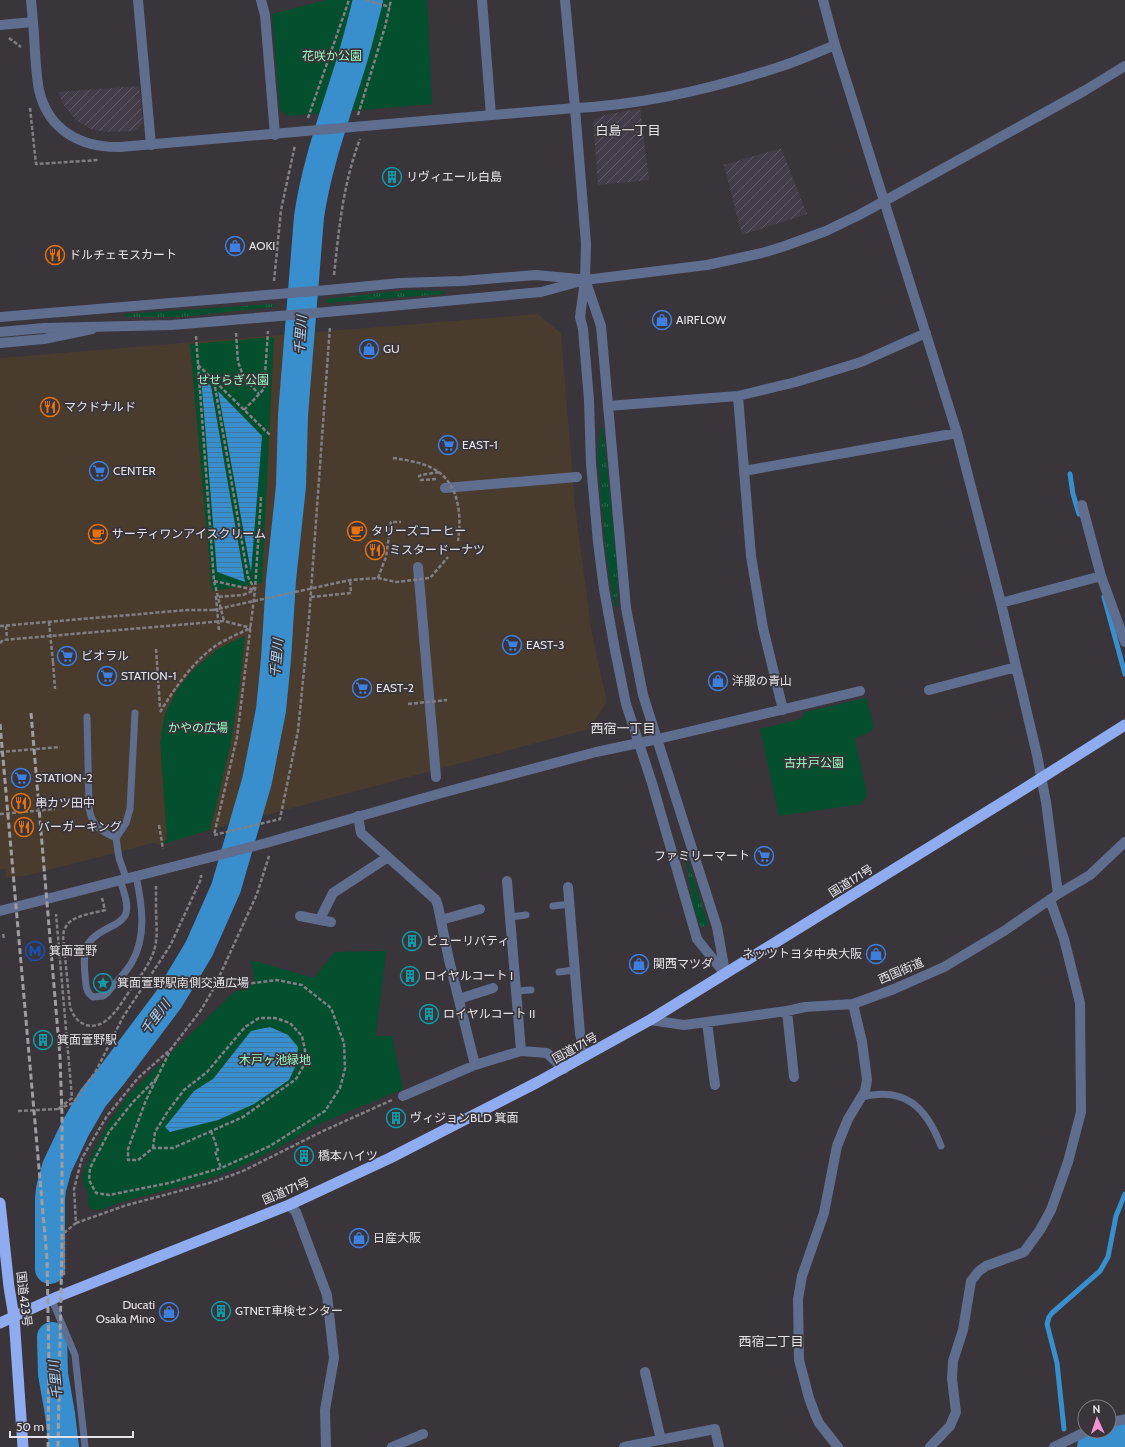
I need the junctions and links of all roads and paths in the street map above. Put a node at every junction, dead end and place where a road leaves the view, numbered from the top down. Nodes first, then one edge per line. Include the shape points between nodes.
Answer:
1 (31, 0) edge
2 (138, 0) edge
3 (261, 0) edge
4 (350, 0) edge
5 (366, 0) edge
6 (391, 0) edge
7 (482, 0) edge
8 (564, 0) edge
9 (823, 0) edge
10 (390, 7) junction
11 (33, 22) junction
12 (0, 25) edge
13 (836, 45) junction
14 (1125, 66) edge
15 (575, 108) junction
16 (358, 115) dead end
17 (491, 115) junction
18 (307, 120) dead end
19 (275, 135) junction
20 (360, 139) dead end
21 (295, 144) dead end
22 (150, 145) junction
23 (885, 202) junction
24 (334, 275) dead end
25 (585, 280) junction
26 (274, 281) dead end
27 (0, 317) edge
28 (330, 326) dead end
29 (98, 327) junction
30 (268, 331) dead end
31 (0, 332) edge
32 (236, 332) dead end
33 (926, 333) junction
34 (196, 336) dead end
35 (0, 343) edge
36 (198, 365) junction
37 (214, 381) junction
38 (259, 394) junction
39 (738, 396) junction
40 (608, 406) junction
41 (244, 410) junction
42 (956, 433) junction
43 (271, 436) dead end
44 (393, 458) dead end
45 (744, 471) junction
46 (439, 472) junction
47 (577, 477) dead end
48 (432, 479) dead end
49 (444, 488) dead end
50 (261, 497) dead end
51 (1082, 505) dead end
52 (402, 522) dead end
53 (458, 541) dead end
54 (448, 557) dead end
55 (418, 568) dead end
56 (1101, 576) junction
57 (378, 578) junction
58 (350, 580) junction
59 (214, 582) junction
60 (255, 590) junction
61 (311, 597) junction
62 (1001, 602) junction
63 (217, 610) junction
64 (224, 621) junction
65 (49, 622) junction
66 (0, 626) edge
67 (6, 626) junction
68 (251, 628) junction
69 (219, 630) dead end
70 (7, 638) dead end
71 (1125, 642) edge
72 (0, 643) edge
73 (156, 649) dead end
74 (1016, 667) junction
75 (55, 689) dead end
76 (929, 690) dead end
77 (860, 691) dead end
78 (447, 700) dead end
79 (408, 704) dead end
80 (160, 707) dead end
81 (783, 710) junction
82 (160, 712) dead end
83 (135, 713) dead end
84 (87, 717) dead end
85 (1125, 725) edge
86 (658, 739) junction
87 (639, 743) junction
88 (60, 747) dead end
89 (0, 752) edge
90 (436, 777) dead end
91 (1042, 778) junction
92 (55, 809) dead end
93 (0, 814) edge
94 (358, 816) junction
95 (159, 824) dead end
96 (116, 838) junction
97 (1125, 842) edge
98 (163, 849) dead end
99 (269, 856) dead end
100 (388, 857) junction
101 (201, 875) dead end
102 (127, 878) junction
103 (507, 882) dead end
104 (156, 886) dead end
105 (568, 887) dead end
106 (1054, 897) junction
107 (102, 900) dead end
108 (570, 904) junction
109 (553, 906) dead end
110 (480, 909) dead end
111 (0, 910) edge
112 (56, 914) dead end
113 (526, 915) dead end
114 (300, 916) dead end
115 (510, 917) junction
116 (320, 919) junction
117 (441, 920) junction
118 (331, 922) dead end
119 (3, 934) dead end
120 (4, 938) dead end
121 (575, 970) junction
122 (559, 972) dead end
123 (725, 974) junction
124 (214, 988) junction
125 (493, 988) dead end
126 (531, 990) dead end
127 (516, 991) junction
128 (459, 999) junction
129 (853, 1004) junction
130 (787, 1011) junction
131 (650, 1020) junction
132 (707, 1022) junction
133 (171, 1049) junction
134 (521, 1051) junction
135 (586, 1056) junction
136 (475, 1065) junction
137 (564, 1069) junction
138 (794, 1077) dead end
139 (157, 1078) junction
140 (715, 1084) dead end
141 (403, 1096) joint
142 (861, 1096) junction
143 (58, 1109) junction
144 (18, 1111) dead end
145 (212, 1131) junction
146 (941, 1146) dead end
147 (153, 1148) junction
148 (221, 1168) junction
149 (0, 1203) edge
150 (290, 1205) junction
151 (76, 1223) junction
152 (64, 1275) dead end
153 (52, 1300) junction
154 (14, 1317) junction
155 (0, 1323) edge
156 (645, 1372) dead end
157 (423, 1434) dead end
158 (1077, 1436) edge
159 (660, 1440) junction
160 (835, 1446) edge
161 (24, 1447) edge
162 (85, 1447) edge
163 (326, 1447) edge
164 (392, 1447) edge
165 (624, 1447) edge
166 (719, 1447) edge
167 (930, 1447) edge
168 (1054, 1447) edge

1 - 11 street
2 - 22 street
3 - 19 street
4 - 18 path
5 - 10 path
6 - 10 path
7 - 17 street
8 - 15 street
9 - 13 street
10 - 16 path
11 - 12 street
11 - 22 street via 39,90 58,125 78,140 94,146
13 - 15 street via 777,68 709,88 636,102
13 - 23 street
14 - 23 street
15 - 17 street
15 - 25 street via 586,244
17 - 19 street
19 - 22 street
20 - 24 path via 349,170 342,205
21 - 26 path via 281,210
23 - 25 street via 826,230 769,251 707,265
23 - 33 street
25 - 27 street via 536,275 400,283
25 - 29 street via 541,292 172,325
25 - 40 street via 601,326
25 - 87 street via 580,317 583,329 598,542 620,675 626,704
28 - 61 path
29 - 31 street
29 - 35 street via 44,339
30 - 38 path via 264,389
32 - 38 path via 238,362 244,378
33 - 39 street via 861,362
33 - 42 street
34 - 36 path
36 - 37 path
36 - 59 path
37 - 41 path
37 - 60 path via 248,578
38 - 41 path
39 - 40 street
39 - 45 street
40 - 86 street via 628,622 643,695
41 - 43 path
42 - 45 street
42 - 62 street
44 - 46 path, bridge via 410,461
45 - 81 street via 751,556
46 - 48 path via 419,476 421,480
46 - 53 path, bridge via 452,490 458,506
47 - 49 street
50 - 60 path
51 - 56 street
52 - 57 path via 391,522 386,557
54 - 57 path, bridge via 430,578 396,582
55 - 90 street
56 - 62 street
56 - 71 street
57 - 58 path, bridge
58 - 61 path via 351,593
58 - 63 path, bridge
59 - 60 path
59 - 64 path
60 - 63 path, bridge via 243,595 216,597
60 - 68 path
61 - 68 path via 298,731 280,819 214,835 238,737
62 - 74 street
63 - 65 path via 187,610
63 - 69 path, bridge
64 - 68 path
64 - 72 path via 2,640
65 - 67 path
65 - 75 path, bridge
66 - 67 path
67 - 70 path
68 - 82 path via 215,647 190,669
73 - 80 path
74 - 76 street
74 - 91 street
77 - 81 street
78 - 79 path, bridge
81 - 86 street
83 - 96 lane via 130,809 126,823
84 - 96 lane via 90,815 101,832
85 - 91 highway, 国道171号
86 - 87 street
86 - 123 street via 717,927
87 - 94 street via 596,752
87 - 123 street via 697,939
88 - 89 path
91 - 106 street
91 - 123 highway, 国道171号
92 - 93 path
94 - 100 street via 361,833
94 - 102 street via 266,843
95 - 98 path
96 - 102 lane via 119,858
97 - 106 street, 西国街道 via 1090,875
99 - 124 path via 257,894
100 - 116 street via 333,893
100 - 117 street via 436,900
101 - 143 path via 170,946 123,1018 96,1071 73,1103
102 - 102 lane via 141,902 138,950 131,964 107,993 93,997 87,992 86,987 85,950 90,940 120,921 127,913
102 - 111 street
103 - 115 street
104 - 107 path via 157,938 152,956 116,1010 102,1023 90,1026 78,1020 70,1007 64,932 72,920 105,910
105 - 108 street
106 - 129 street, 西国街道 via 944,967
106 - 167 street via 1080,1003 1081,1112 1068,1162 1051,1210 1040,1230 1024,1252 986,1266 972,1281 963,1330 953,1362 952,1379 956,1412 950,1426
108 - 109 lane
108 - 121 street
110 - 117 street
112 - 143 path via 72,1098
113 - 115 lane
114 - 116 street
115 - 127 street
116 - 118 street
117 - 128 street
119 - 120 path
121 - 122 lane
121 - 135 street via 580,1034
123 - 131 highway, 国道171号
124 - 133 path via 201,1010
124 - 148 path via 277,980 302,985 331,1008 344,1043 345,1069 340,1088 325,1111 270,1146
125 - 128 street
126 - 127 lane
127 - 134 street
128 - 136 street
129 - 130 street, 西国街道 via 805,1007
129 - 142 street via 867,1080
130 - 132 street, 西国街道
130 - 138 street
131 - 132 street, 西国街道 via 684,1025
131 - 135 highway, 国道171号
132 - 140 street
133 - 139 path
133 - 151 path via 138,1078 107,1116 82,1158 74,1189
134 - 136 street
134 - 137 street via 547,1053
135 - 137 highway, 国道171号
136 - 141 street
137 - 150 highway, 国道171号 via 424,1141
139 - 147 path via 128,1149 128,1160 138,1160
139 - 148 path via 108,1132 90,1168 89,1180 96,1193 109,1195 169,1183
141 - 151 path via 322,1131 243,1171
142 - 146 lane via 887,1094 904,1098 930,1121
142 - 160 street via 837,1146 824,1213 802,1276 798,1299 800,1364 815,1414
143 - 144 path
145 - 147 path via 173,1148
145 - 147 path via 242,1117 296,1079 305,1063 305,1050 302,1036 290,1023 275,1018 259,1018 245,1027 207,1072 184,1090 168,1111 154,1132
145 - 148 path via 218,1150 215,1152
149 - 154 highway, 国道423号 via 8,1287
150 - 153 highway, 国道171号
150 - 163 street via 296,1212 327,1294 334,1358 325,1410
151 - 152 path via 64,1233
153 - 154 highway, 国道171号
153 - 162 lane via 75,1355
154 - 155 highway, 国道171号
154 - 161 highway, 国道423号
156 - 159 street
157 - 164 street
158 - 168 street
159 - 165 street
159 - 166 street via 715,1429

